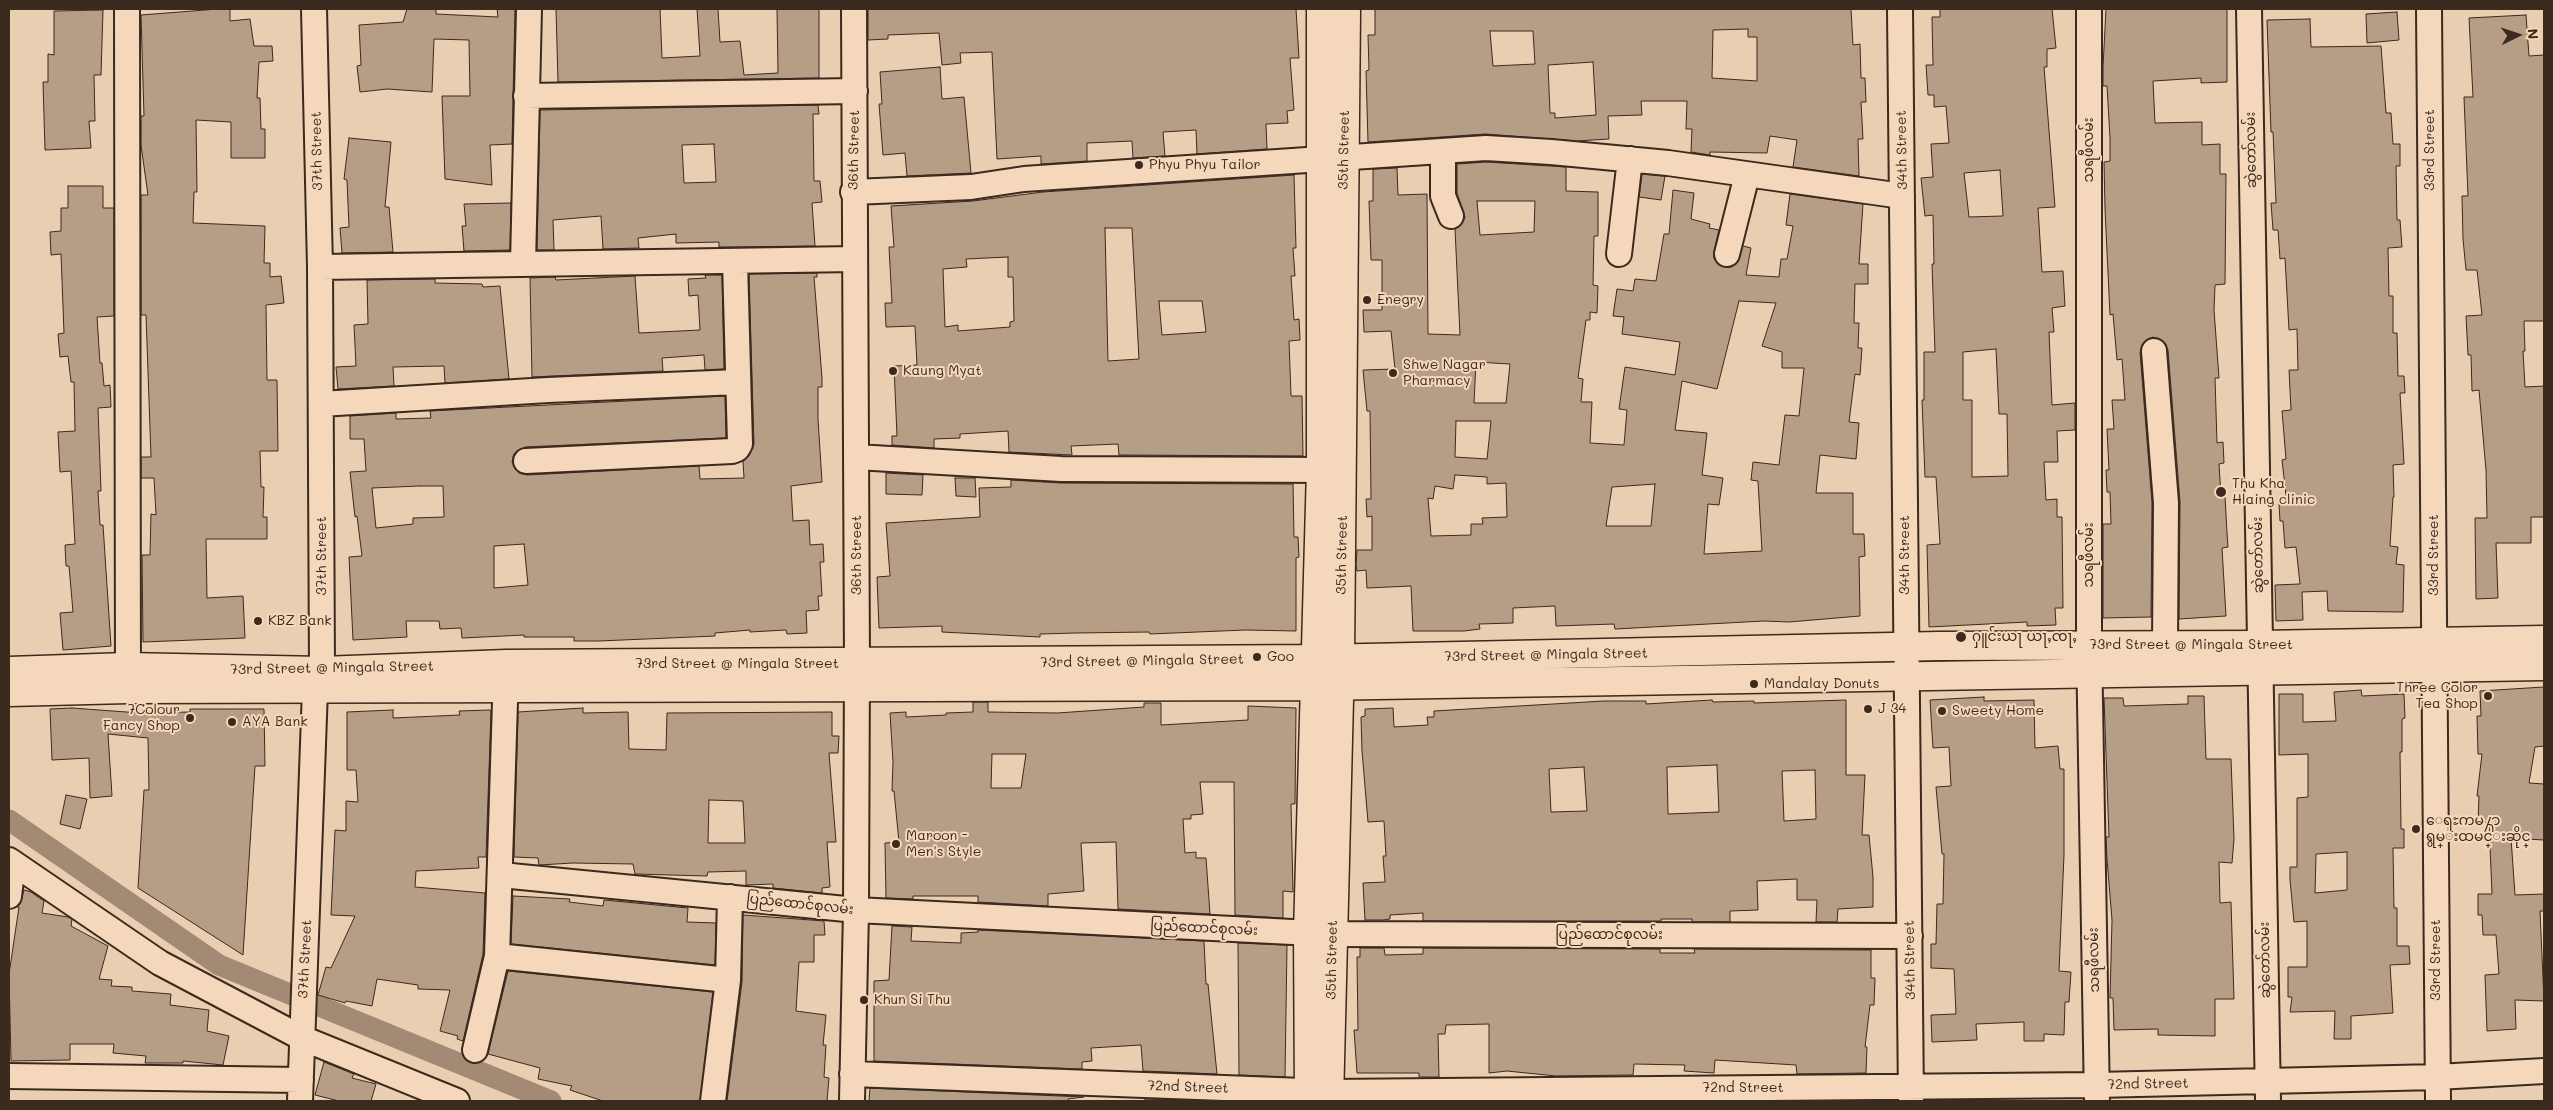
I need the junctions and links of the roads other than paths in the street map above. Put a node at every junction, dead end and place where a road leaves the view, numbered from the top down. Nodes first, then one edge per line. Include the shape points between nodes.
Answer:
1 (127, 9) edge
2 (314, 9) edge
3 (529, 9) edge
4 (854, 9) edge
5 (1321, 9) edge
6 (1346, 9) edge
7 (1900, 9) edge
8 (2089, 9) edge
9 (2248, 9) edge
10 (2429, 9) edge
11 (855, 91) junction
12 (526, 96) junction
13 (1443, 151) junction
14 (1332, 159) junction
15 (1630, 159) junction
16 (1747, 175) junction
17 (854, 192) junction
18 (1902, 196) junction
19 (1451, 216) dead end
20 (1620, 254) dead end
21 (1727, 254) dead end
22 (855, 259) junction
23 (735, 260) junction
24 (523, 264) junction
25 (320, 267) junction
26 (2154, 351) dead end
27 (738, 382) junction
28 (321, 404) junction
29 (856, 457) junction
30 (526, 460) dead end
31 (1332, 469) junction
32 (2544, 640) edge
33 (2165, 644) junction
34 (2089, 645) junction
35 (1906, 648) junction
36 (2435, 655) junction
37 (2259, 658) junction
38 (2544, 666) edge
39 (9, 671) edge
40 (1328, 672) junction
41 (2090, 674) junction
42 (506, 676) junction
43 (857, 676) junction
44 (1907, 676) junction
45 (127, 678) junction
46 (319, 680) junction
47 (9, 692) edge
48 (11, 861) edge
49 (501, 875) junction
50 (9, 896) edge
51 (730, 897) junction
52 (856, 910) junction
53 (1320, 933) junction
54 (1910, 936) junction
55 (496, 956) junction
56 (728, 980) junction
57 (302, 1031) junction
58 (475, 1050) dead end
59 (2544, 1071) edge
60 (852, 1074) junction
61 (9, 1076) edge
62 (2437, 1077) junction
63 (300, 1090) edge
64 (2268, 1091) edge
65 (2096, 1093) edge
66 (1911, 1094) edge
67 (1319, 1096) edge
68 (457, 1101) edge
69 (713, 1101) edge
70 (852, 1101) edge
71 (2438, 1101) edge

1 - 45 street
2 - 25 street, 37th Street
3 - 12 street
4 - 11 street, 36th Street
5 - 14 main road, 35th Street
6 - 14 main road, 35th Street
7 - 18 street, 34th Street
8 - 34 street, သရဖီလမ်း
9 - 37 street, ဆွဲတော်လမ်း
10 - 36 street, 33rd Street
11 - 12 street
11 - 17 street, 36th Street
12 - 24 street
13 - 14 street
13 - 15 street via 1496,149
13 - 19 street via 1443,196
14 - 17 street via 1024,179 971,187
14 - 31 main road, 35th Street
15 - 16 street
15 - 20 street
16 - 18 street
16 - 21 street
17 - 22 street, 36th Street
18 - 35 street, 34th Street
22 - 23 street
22 - 29 street, 36th Street
23 - 24 street
23 - 27 street
24 - 25 street
25 - 28 street, 37th Street
26 - 33 street via 2166,503
27 - 28 street
27 - 30 street via 740,444 732,451
28 - 46 street, 37th Street
29 - 31 street via 1061,469
29 - 43 street, 36th Street
31 - 40 main road, 35th Street
32 - 36 main road, 73rd Street @ Mingala Street
33 - 34 main road, 73rd Street @ Mingala Street
33 - 37 main road, 73rd Street @ Mingala Street
34 - 35 main road, 73rd Street @ Mingala Street
34 - 41 street, သရဖီလမ်း
35 - 40 main road, 73rd Street @ Mingala Street
35 - 44 street, 34th Street
36 - 37 main road, 73rd Street @ Mingala Street
36 - 38 main road, 73rd Street @ Mingala Street
36 - 62 street, 33rd Street
37 - 41 main road, 73rd Street @ Mingala Street
37 - 64 street, ဆွဲတော်လမ်း
39 - 45 main road, 73rd Street @ Mingala Street
40 - 43 main road, 73rd Street @ Mingala Street
40 - 44 main road, 73rd Street @ Mingala Street
40 - 53 main road, 35th Street
41 - 44 main road, 73rd Street @ Mingala Street
41 - 65 street, သရဖီလမ်း
42 - 43 main road, 73rd Street @ Mingala Street
42 - 46 main road, 73rd Street @ Mingala Street
42 - 49 street
43 - 52 street, 36th Street
44 - 54 street, 34th Street
45 - 46 main road, 73rd Street @ Mingala Street
45 - 47 main road, 73rd Street @ Mingala Street
46 - 57 street, 37th Street
48 - 50 street
48 - 57 street via 160,963
49 - 51 street, ပြည်ထောင်စုလမ်း
49 - 55 street
51 - 52 street, ပြည်ထောင်စုလမ်း
51 - 56 street
52 - 53 street, ပြည်ထောင်စုလမ်း
52 - 60 street, 36th Street
53 - 54 street, ပြည်ထောင်စုလမ်း
53 - 67 main road, 35th Street
54 - 66 street, 34th Street
55 - 56 street
55 - 58 street
56 - 69 street
57 - 63 street, 37th Street
57 - 68 street
59 - 62 street, 72nd Street
60 - 67 street, 72nd Street
60 - 70 street, 36th Street
61 - 63 street
62 - 64 street, 72nd Street
62 - 71 street, 33rd Street
64 - 65 street, 72nd Street
65 - 66 street, 72nd Street
66 - 67 street, 72nd Street

